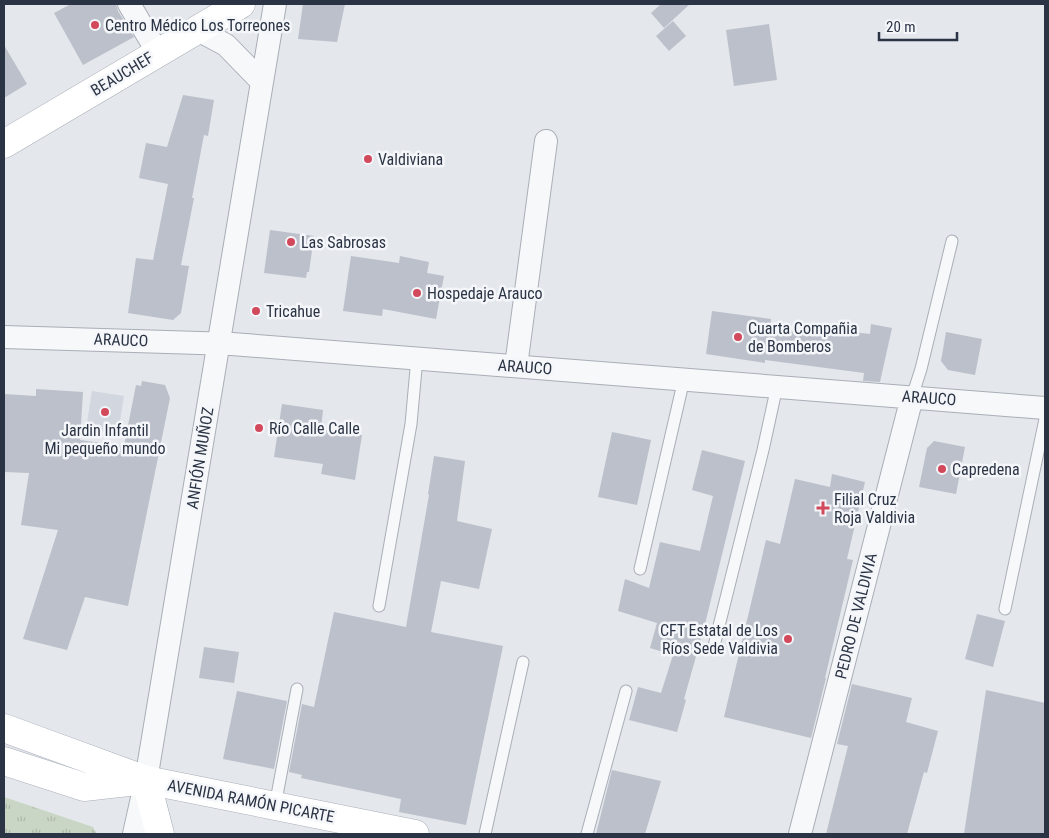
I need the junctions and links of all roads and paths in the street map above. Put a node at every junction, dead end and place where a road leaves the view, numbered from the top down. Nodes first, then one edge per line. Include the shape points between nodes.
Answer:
1 (129, 4) edge
2 (241, 4) edge
3 (275, 4) edge
4 (198, 30) junction
5 (158, 53) junction
6 (262, 82) junction
7 (546, 142) dead end
8 (4, 144) edge
9 (952, 241) dead end
10 (4, 336) edge
11 (219, 343) junction
12 (417, 358) junction
13 (516, 366) junction
14 (684, 379) junction
15 (777, 386) junction
16 (912, 397) junction
17 (1045, 408) edge
18 (1045, 419) edge
19 (640, 569) dead end
20 (379, 606) dead end
21 (1004, 609) dead end
22 (714, 646) dead end
23 (523, 662) dead end
24 (296, 689) dead end
25 (626, 691) dead end
26 (4, 728) edge
27 (4, 761) edge
28 (146, 780) junction
29 (275, 806) junction
30 (134, 834) edge
31 (160, 834) edge
32 (415, 834) edge
33 (485, 834) edge
34 (587, 834) edge
35 (800, 834) edge

1 - 5 street
2 - 4 main road, BEAUCHEF
3 - 6 street, ANFIÓN MUÑOZ
4 - 5 main road, BEAUCHEF
4 - 6 street via 226,45
5 - 8 main road, BEAUCHEF
6 - 11 street, ANFIÓN MUÑOZ
7 - 13 street
9 - 16 lane
10 - 11 street, ARAUCO
11 - 12 street, ARAUCO
11 - 28 street, ANFIÓN MUÑOZ
12 - 13 street, ARAUCO
12 - 20 lane via 411,424
13 - 14 street, ARAUCO
14 - 15 street, ARAUCO
14 - 19 lane
15 - 16 street, ARAUCO
15 - 22 lane
16 - 17 street, ARAUCO
16 - 35 street, PEDRO DE VALDIVIA
18 - 21 lane
23 - 33 lane
24 - 29 lane
25 - 34 lane
26 - 28 main road, AVENIDA RAMÓN PICARTE
27 - 28 main road, AVENIDA RAMÓN PICARTE via 84,787
28 - 29 main road, AVENIDA RAMÓN PICARTE
28 - 30 street, ANFIÓN MUÑOZ
28 - 31 main road
29 - 32 main road, AVENIDA RAMÓN PICARTE

